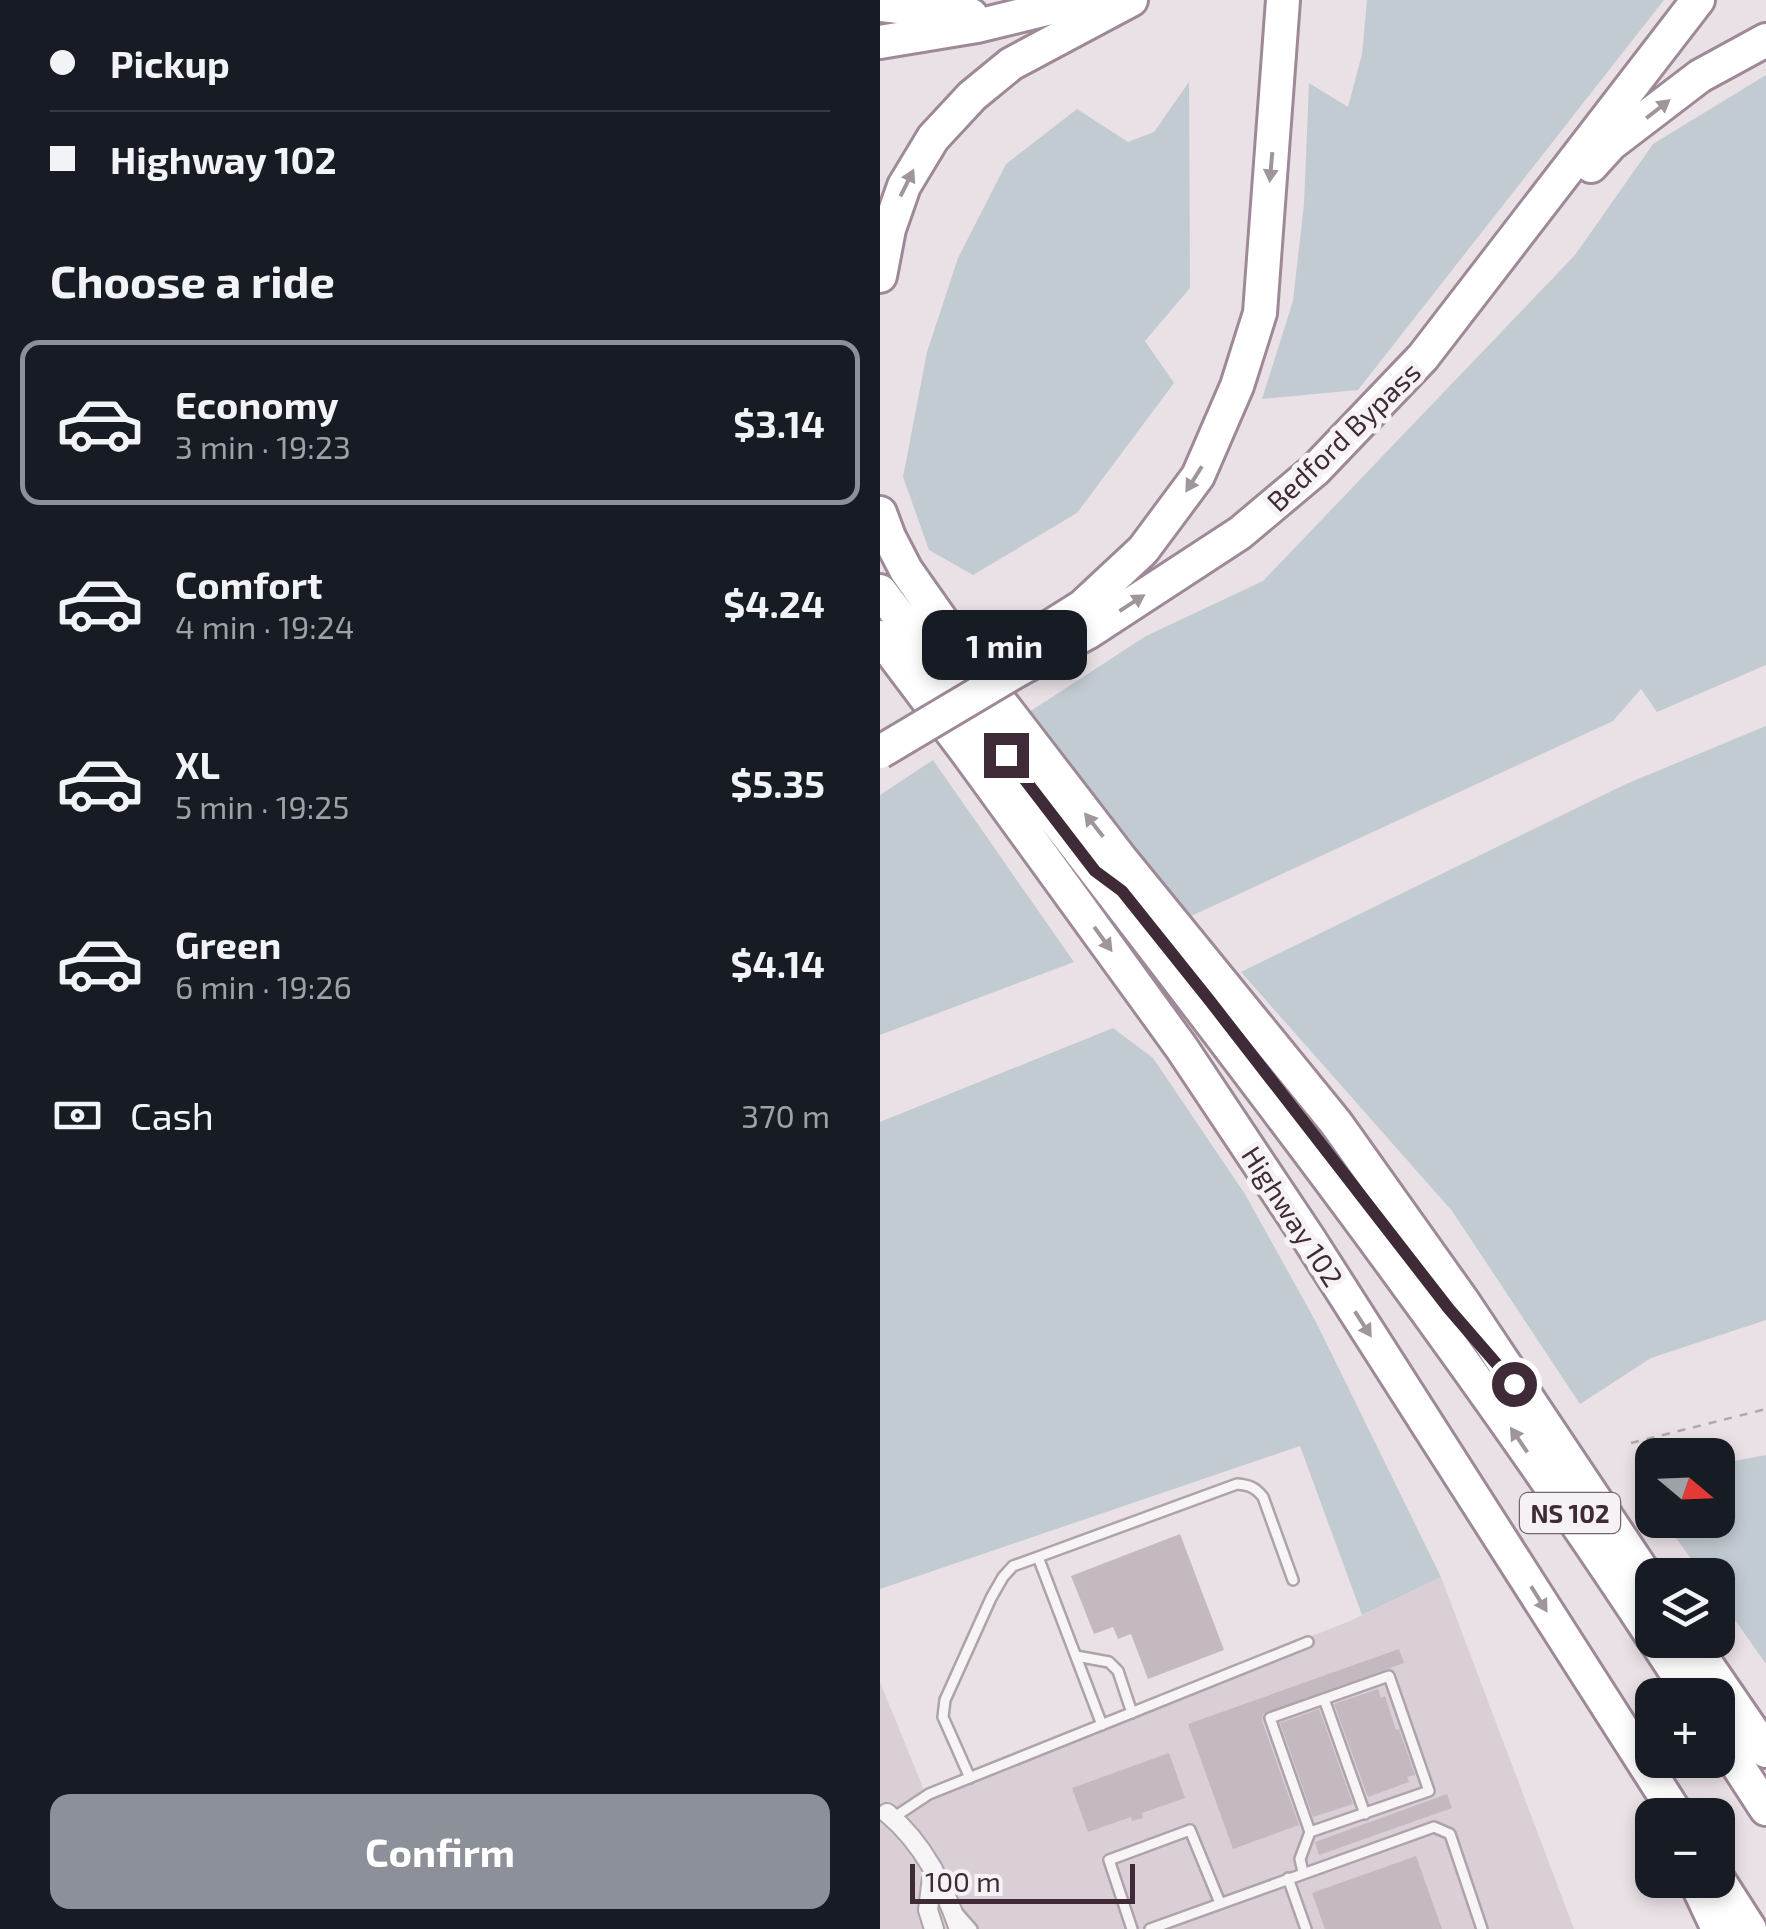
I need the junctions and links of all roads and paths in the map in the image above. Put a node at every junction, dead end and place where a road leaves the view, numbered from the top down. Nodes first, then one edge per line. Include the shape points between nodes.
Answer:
1 (1029, 0) edge
2 (1083, 0) edge
3 (1131, 0) edge
4 (1283, 0) edge
5 (1698, 0) edge
6 (880, 5) edge
7 (971, 15) junction
8 (880, 28) edge
9 (1766, 40) edge
10 (880, 42) edge
11 (880, 276) edge
12 (1424, 357) junction
13 (880, 513) edge
14 (880, 591) edge
15 (880, 637) edge
16 (880, 645) edge
17 (1012, 662) junction
18 (918, 686) junction
19 (880, 734) edge
20 (880, 752) edge
21 (1095, 871) junction
22 (1533, 1405) junction
23 (1766, 1409) edge
24 (1630, 1443) dead end
25 (1038, 1557) junction
26 (1635, 1560) edge
27 (1293, 1580) dead end
28 (1635, 1610) edge
29 (1308, 1642) dead end
30 (1076, 1656) junction
31 (1702, 1658) edge
32 (1324, 1700) junction
33 (1132, 1712) junction
34 (1102, 1724) junction
35 (1624, 1734) junction
36 (1766, 1751) edge
37 (1735, 1761) edge
38 (970, 1778) junction
39 (1656, 1798) edge
40 (1665, 1798) edge
41 (1766, 1809) edge
42 (1365, 1814) junction
43 (890, 1815) joint
44 (1310, 1832) junction
45 (933, 1868) junction
46 (1304, 1872) junction
47 (1288, 1878) junction
48 (1703, 1898) edge
49 (1730, 1898) edge
50 (1220, 1903) junction
51 (950, 1904) junction
52 (934, 1929) edge
53 (959, 1929) edge
54 (972, 1929) edge
55 (1132, 1929) edge
56 (1150, 1929) edge
57 (1306, 1929) edge
58 (1482, 1929) edge
59 (1718, 1929) edge
60 (1750, 1929) edge

1 - 7 highway
2 - 10 highway
11 -> 3 highway via 904,186 932,138 1012,64
4 -> 17 highway, Bedford Bypass via 1260,313 1238,386 1198,476 1142,550
5 - 12 highway, Bedford Bypass
6 - 7 highway
7 - 8 highway
12 -> 9 highway via 1611,144 1700,76
17 -> 12 highway, Bedford Bypass via 1087,633 1240,533 1315,470
22 -> 13 highway via 1336,1123 984,682 906,570
14 - 21 highway, Highway 102 / NS 102
15 - 18 highway, Highway 102 / NS 102
16 - 18 highway
17 - 19 highway, Bedford Bypass
17 - 20 highway, Bedford Bypass, bridge
18 -> 35 highway, Highway 102 / NS 102 via 1181,1047
21 - 22 highway via 1122,891 1449,1309
28 -> 21 highway, Highway 102 / NS 102 via 1348,1202
22 - 26 highway
23 - 24 path
25 - 27 lane via 1237,1484 1262,1498
25 - 30 lane
25 - 38 lane via 1003,1577 945,1700 943,1717
29 - 33 lane
30 - 33 lane via 1110,1662
30 - 34 lane
31 - 36 highway
32 - 42 lane
32 - 42 lane via 1389,1676 1429,1791
32 - 44 lane via 1270,1718
33 - 34 lane
34 - 38 lane
35 - 39 highway
35 - 40 highway, Highway 102 / NS 102
37 - 41 highway
38 - 43 lane
42 - 44 lane
43 - 45 street
44 - 46 lane via 1300,1858
45 - 51 street
45 - 52 street via 928,1910
46 - 47 lane
46 - 58 lane via 1434,1827 1450,1834
47 - 50 lane
47 - 57 lane
48 - 59 highway
49 - 60 highway
50 - 55 lane via 1190,1830 1109,1860
50 - 56 lane
51 - 53 street
51 - 54 lane

